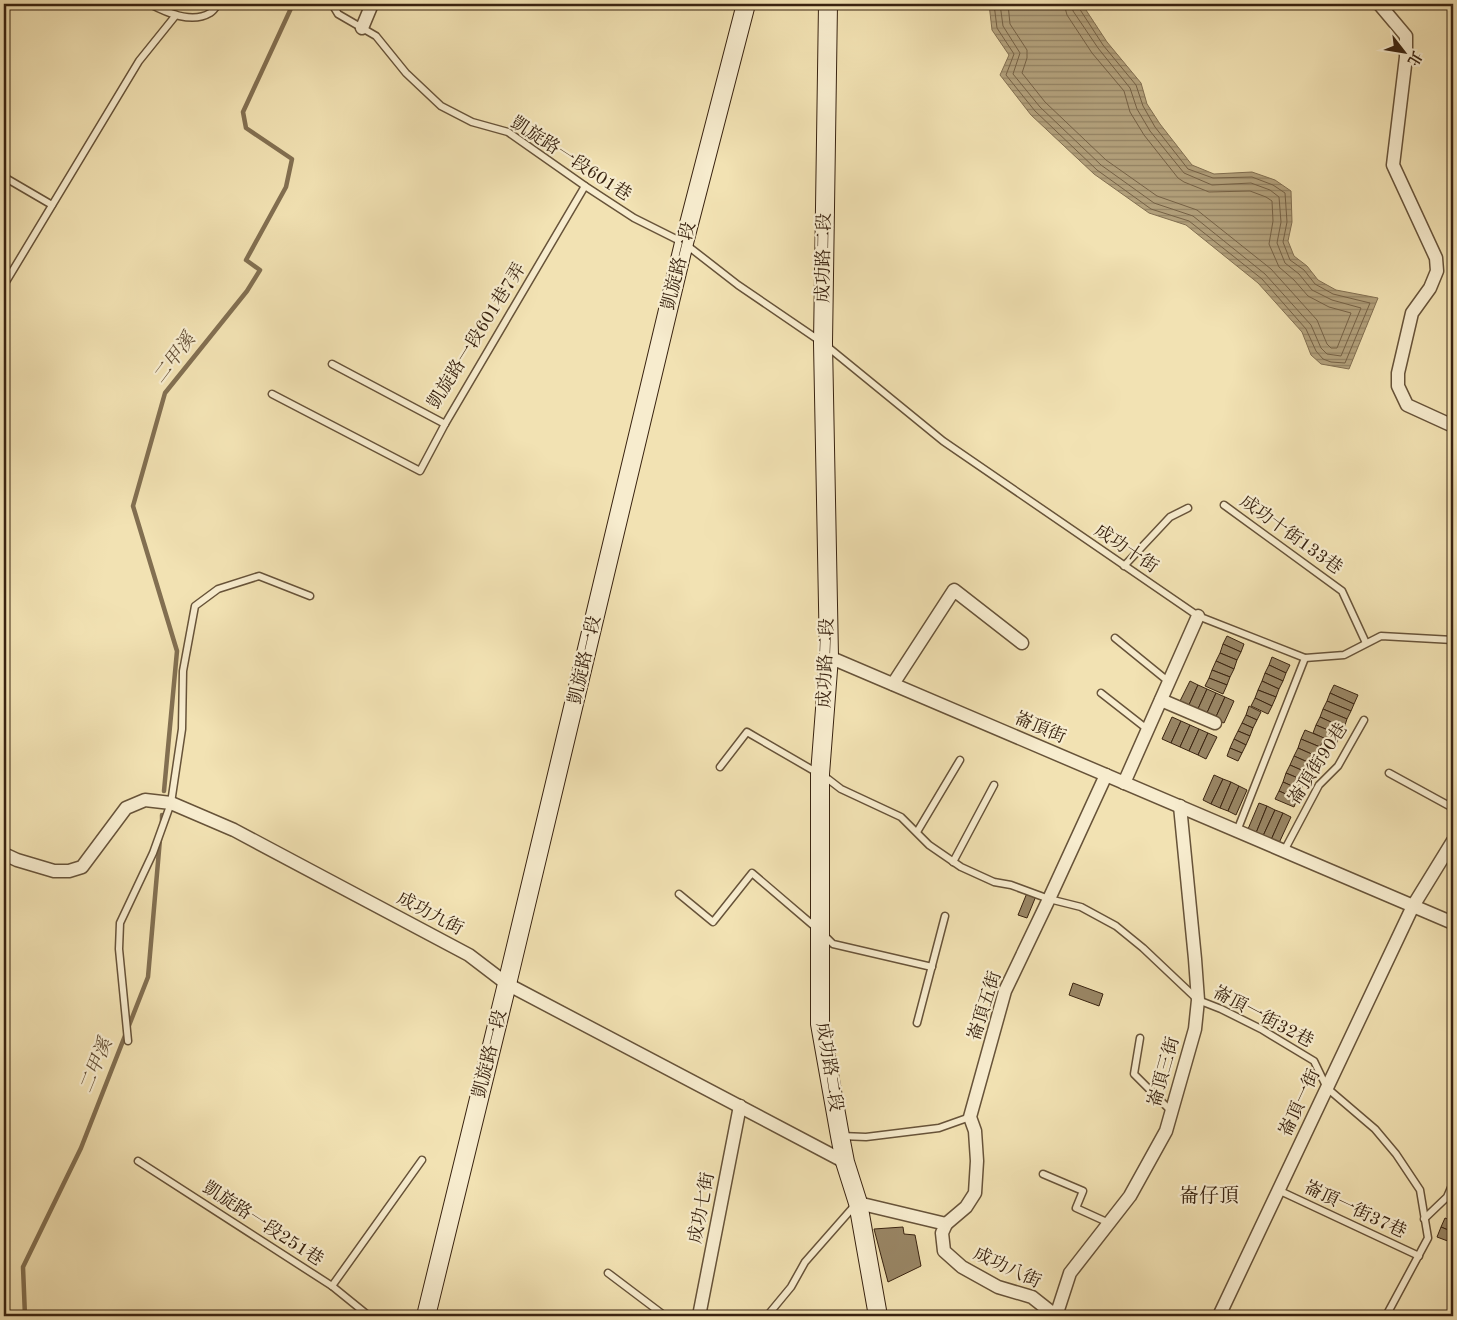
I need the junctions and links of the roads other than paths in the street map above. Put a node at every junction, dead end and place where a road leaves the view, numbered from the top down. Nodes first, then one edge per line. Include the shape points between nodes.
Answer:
1 (150, 4) edge
2 (218, 4) edge
3 (332, 4) edge
4 (372, 4) edge
5 (746, 4) edge
6 (828, 4) edge
7 (1379, 4) edge
8 (176, 15) junction
9 (362, 28) junction
10 (4, 177) edge
11 (586, 186) junction
12 (52, 205) junction
13 (684, 243) junction
14 (4, 285) edge
15 (823, 343) junction
16 (332, 364) dead end
17 (272, 394) dead end
18 (445, 424) junction
19 (1453, 426) edge
20 (1224, 506) dead end
21 (1188, 508) dead end
22 (1124, 566) junction
23 (310, 596) dead end
24 (1198, 616) junction
25 (1115, 638) dead end
26 (1453, 640) edge
27 (1022, 643) dead end
28 (1366, 643) junction
29 (829, 656) junction
30 (1305, 658) junction
31 (1169, 682) junction
32 (893, 684) junction
33 (1101, 692) dead end
34 (1161, 700) junction
35 (1364, 720) dead end
36 (1215, 723) dead end
37 (1148, 730) junction
38 (960, 760) dead end
39 (720, 767) dead end
40 (1389, 773) dead end
41 (820, 774) junction
42 (1106, 775) junction
43 (1124, 782) junction
44 (994, 785) dead end
45 (170, 803) junction
46 (1180, 806) junction
47 (1453, 808) edge
48 (1237, 831) junction
49 (917, 832) junction
50 (1453, 840) edge
51 (1284, 851) junction
52 (4, 854) edge
53 (953, 862) junction
54 (679, 894) dead end
55 (1049, 899) junction
56 (1413, 906) junction
57 (946, 916) dead end
58 (1453, 923) edge
59 (821, 932) junction
60 (932, 967) junction
61 (507, 984) junction
62 (1198, 1000) junction
63 (917, 1023) dead end
64 (1140, 1038) dead end
65 (128, 1041) dead end
66 (1327, 1088) junction
67 (740, 1106) junction
68 (1171, 1111) junction
69 (970, 1117) junction
70 (840, 1136) junction
71 (422, 1160) dead end
72 (138, 1162) dead end
73 (845, 1162) junction
74 (1043, 1174) dead end
75 (1453, 1183) edge
76 (1278, 1190) junction
77 (858, 1203) junction
78 (1424, 1219) junction
79 (1109, 1223) junction
80 (946, 1224) junction
81 (1419, 1256) junction
82 (608, 1273) dead end
83 (332, 1286) junction
84 (368, 1316) edge
85 (426, 1316) edge
86 (665, 1316) edge
87 (699, 1316) edge
88 (767, 1316) edge
89 (878, 1316) edge
90 (1056, 1316) edge
91 (1219, 1316) edge
92 (1386, 1316) edge

1 - 8 lane
2 - 8 lane via 211,12 195,18
3 - 9 lane, 凱旋路一段601巷 via 338,14
4 - 9 street
5 - 13 street, 凱旋路一段
6 - 15 street, 成功路二段
7 - 19 street via 1406,36 1393,165 1436,258 1437,271 1430,288 1412,312 1398,372 1398,386 1407,405
8 - 12 lane via 139,62
9 - 11 lane, 凱旋路一段601巷 via 376,36 406,73 441,106 472,122 508,132
10 - 12 lane
11 - 13 lane, 凱旋路一段601巷 via 634,218
11 - 18 lane, 凱旋路一段601巷7弄
12 - 14 lane
13 - 15 lane, 凱旋路一段601巷 via 738,285
13 - 61 street, 凱旋路一段
15 - 22 lane, 成功十街 via 943,441
15 - 29 street, 成功路二段
16 - 18 lane, 凱旋路一段601巷7弄
17 - 18 lane via 420,471
20 - 28 lane, 成功十街133巷 via 1342,591
21 - 22 lane via 1170,517
22 - 24 lane, 成功十街
23 - 45 lane via 259,576 218,589 195,606 183,671 182,729
24 - 30 lane, 成功十街
24 - 31 street
25 - 31 lane
26 - 28 lane, 成功十街 via 1381,636
27 - 32 street via 954,590
28 - 30 lane, 成功十街 via 1344,655
29 - 32 street, 崙頂街
29 - 41 street, 成功路二段
30 - 48 lane
31 - 34 street
32 - 42 street, 崙頂街
33 - 37 lane
34 - 36 street
34 - 37 street
35 - 51 lane, 崙頂街90巷 via 1338,766 1319,785
37 - 43 street
38 - 49 lane
39 - 41 lane via 747,732
40 - 47 lane
41 - 49 lane via 841,789 901,817
41 - 59 street, 成功路二段
42 - 43 street, 崙頂街
42 - 55 street, 崙頂五街
43 - 46 street, 崙頂街
44 - 53 lane
45 - 52 street, 成功九街 via 145,800 126,808 82,866 69,871 54,871
45 - 61 street, 成功九街 via 234,830 469,955
45 - 65 lane via 153,854 120,923 118,949
46 - 48 street, 崙頂街
46 - 62 street, 崙頂三街
48 - 51 street, 崙頂街
49 - 53 lane
50 - 56 street, 崙頂一街
51 - 56 street, 崙頂街
53 - 55 lane via 994,882 1012,884
54 - 59 lane via 713,922 752,873
55 - 62 lane via 1080,907 1116,926
55 - 69 street, 崙頂五街 via 1005,991
56 - 58 street, 崙頂街
56 - 66 street, 崙頂一街
57 - 60 lane
59 - 60 lane via 834,944
59 - 70 street, 成功路二段 via 820,1024
60 - 63 lane
61 - 67 street, 成功九街
61 - 85 street, 凱旋路一段
62 - 66 lane, 崙頂一街32巷 via 1261,1029 1314,1061
62 - 68 street, 崙頂三街 via 1195,1029
64 - 68 lane via 1134,1074
66 - 76 street, 崙頂一街
66 - 78 lane via 1375,1129 1396,1154 1420,1190
67 - 73 street, 成功九街
67 - 87 street, 成功七街
68 - 79 street, 崙頂三街 via 1166,1131 1130,1196
69 - 70 lane via 939,1128 866,1137
69 - 80 street, 崙頂五街 via 975,1131 977,1161 974,1193 966,1207
70 - 73 street, 成功路二段
71 - 83 lane
72 - 83 lane, 凱旋路一段251巷
73 - 77 street, 成功路二段
74 - 79 lane via 1083,1192 1076,1208
75 - 78 lane via 1447,1196
76 - 81 lane, 崙頂一街37巷
76 - 91 street, 崙頂一街
77 - 80 street
77 - 88 lane via 805,1262 791,1287
77 - 89 street, 成功路二段
78 - 81 lane via 1428,1238
79 - 90 street, 崙頂三街 via 1070,1273
80 - 90 street, 成功八街 via 942,1232 944,1251 962,1267 998,1287 1032,1297
81 - 92 lane
82 - 86 lane
83 - 84 lane, 凱旋路一段251巷

